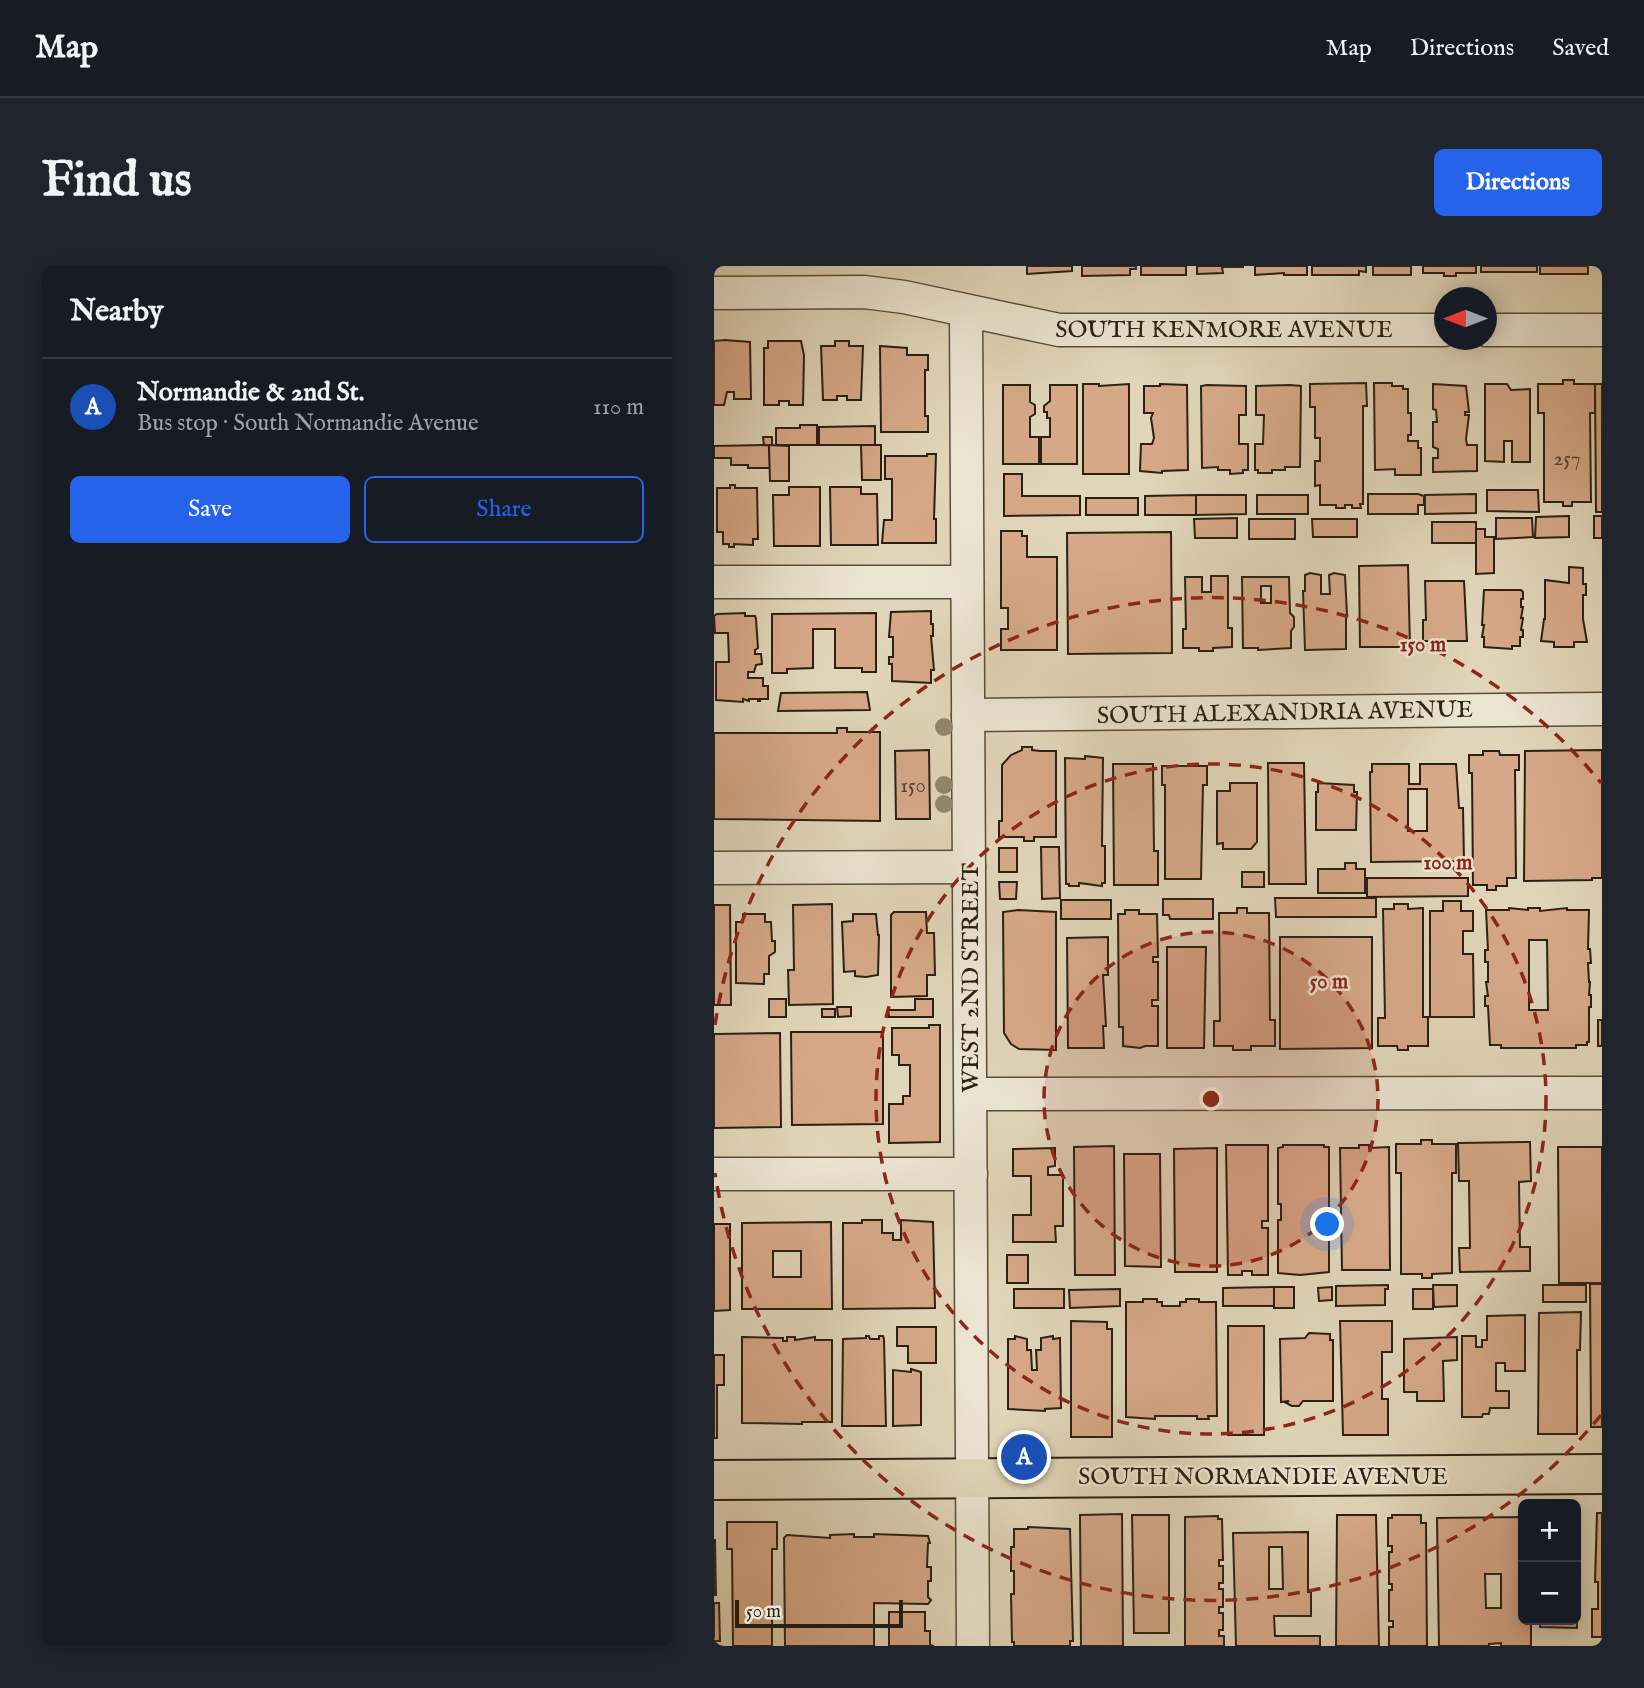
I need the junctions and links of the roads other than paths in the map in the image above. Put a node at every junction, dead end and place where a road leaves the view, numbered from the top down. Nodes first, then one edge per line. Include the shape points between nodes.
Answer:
1 (714, 293) edge
2 (966, 311) junction
3 (1434, 330) edge
4 (1497, 330) edge
5 (1602, 330) edge
6 (714, 582) edge
7 (967, 582) junction
8 (1602, 709) edge
9 (968, 715) junction
10 (969, 867) junction
11 (714, 868) edge
12 (1602, 1093) edge
13 (971, 1094) junction
14 (714, 1174) edge
15 (971, 1174) junction
16 (1602, 1474) edge
17 (973, 1478) junction
18 (714, 1480) edge
19 (973, 1646) edge

1 - 2 street, SOUTH KENMORE AVENUE via 864,292
2 - 3 street, SOUTH KENMORE AVENUE via 1059,330
2 - 7 street, WEST 2ND STREET
4 - 5 street
6 - 7 street
7 - 9 street, WEST 2ND STREET
8 - 9 street, SOUTH ALEXANDRIA AVENUE
9 - 10 street, WEST 2ND STREET
10 - 11 street
10 - 13 street, WEST 2ND STREET
12 - 13 street
13 - 15 street, WEST 2ND STREET
14 - 15 street
15 - 17 street, WEST 2ND STREET
16 - 17 main road, SOUTH NORMANDIE AVENUE
17 - 18 main road, SOUTH NORMANDIE AVENUE
17 - 19 street, WEST 2ND STREET

